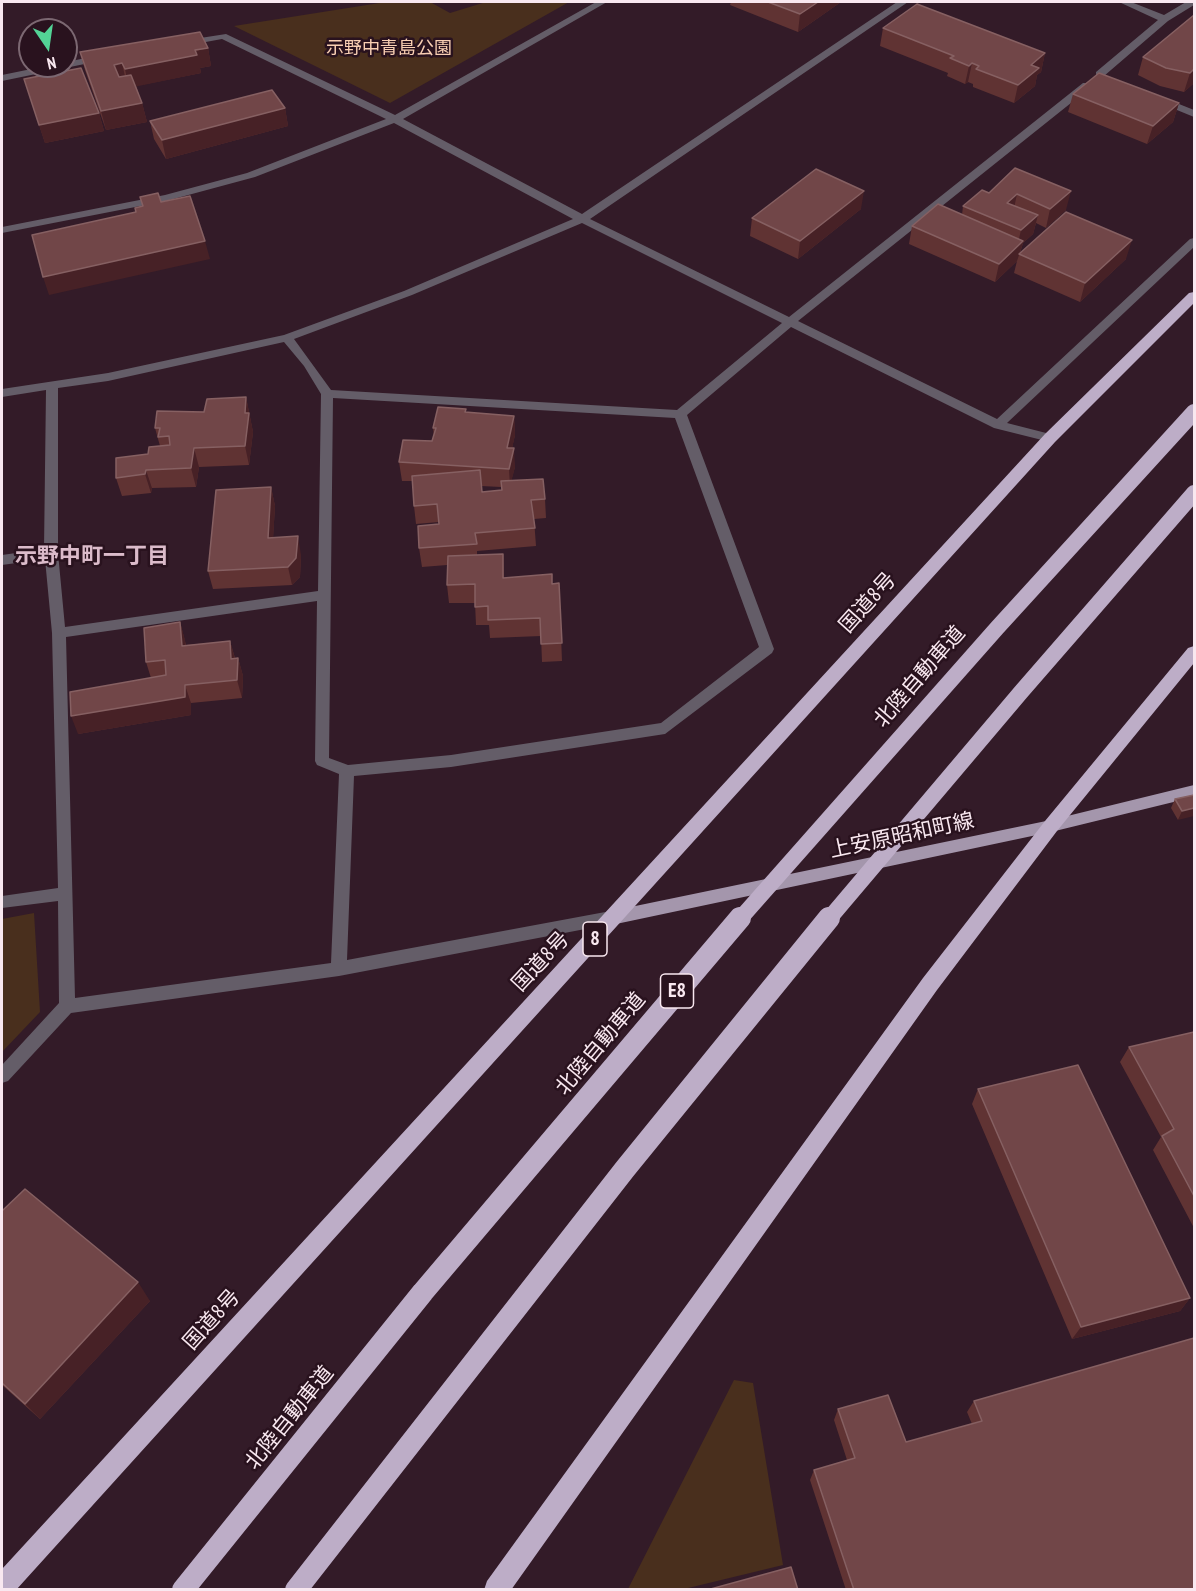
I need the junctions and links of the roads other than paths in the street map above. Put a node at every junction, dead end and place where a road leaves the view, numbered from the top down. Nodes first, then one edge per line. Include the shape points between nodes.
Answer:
1 (602, 2) edge
2 (903, 2) edge
3 (1124, 2) edge
4 (1192, 2) edge
5 (1165, 19) junction
6 (178, 44) edge
7 (111, 57) edge
8 (78, 63) edge
9 (18, 75) edge
10 (2, 78) edge
11 (1153, 96) edge
12 (1194, 114) edge
13 (396, 119) junction
14 (582, 219) junction
15 (2, 230) edge
16 (1194, 242) edge
17 (1194, 296) edge
18 (791, 321) junction
19 (288, 338) junction
20 (51, 386) junction
21 (2, 393) edge
22 (327, 394) junction
23 (1194, 412) edge
24 (681, 414) junction
25 (999, 425) junction
26 (1050, 438) junction
27 (1194, 493) edge
28 (51, 553) junction
29 (2, 560) edge
30 (323, 595) junction
31 (59, 633) junction
32 (1194, 652) edge
33 (347, 771) junction
34 (1194, 791) edge
35 (1051, 826) junction
36 (66, 893) junction
37 (2, 902) edge
38 (616, 916) junction
39 (339, 969) junction
40 (67, 1006) junction
41 (2, 1076) edge
42 (2, 1587) edge
43 (183, 1590) edge
44 (296, 1590) edge
45 (496, 1590) edge

1 - 13 street
2 - 14 street
3 - 5 street
4 - 5 street
5 - 18 street via 1105,76
6 - 13 street via 222,36
7 - 8 street
9 - 10 street
11 - 12 street
13 - 14 street
13 - 15 street via 251,176 166,198
14 - 18 street
14 - 19 street via 408,293
16 - 25 street
17 - 26 highway, 国道8号 / 8
18 - 24 street
18 - 25 street
19 - 20 street
19 - 22 street
20 - 21 street
20 - 28 street
22 - 24 street
22 - 30 street
23 - 43 highway, 北陸自動車道 / E8, bridge via 976,650 674,994 424,1291
24 - 33 street via 767,650 664,728 451,762
25 - 26 street
26 - 38 highway, 国道8号 / 8
27 - 44 highway, bridge via 1030,679 736,1031
28 - 29 street
28 - 31 street
30 - 31 street
30 - 33 street via 322,760
31 - 36 street
32 - 35 highway
33 - 39 street
34 - 35 main road, 上安原昭和町線
35 - 38 main road, 上安原昭和町線
35 - 45 highway via 930,984
36 - 37 street
36 - 40 street
38 - 39 street
38 - 42 highway, 国道8号 / 8
39 - 40 street
40 - 41 street

